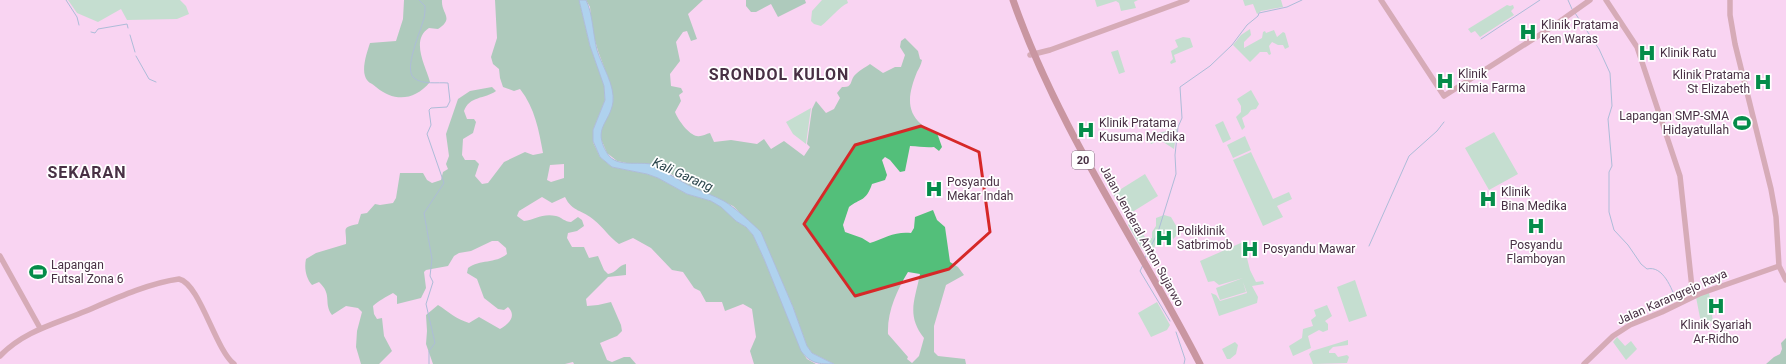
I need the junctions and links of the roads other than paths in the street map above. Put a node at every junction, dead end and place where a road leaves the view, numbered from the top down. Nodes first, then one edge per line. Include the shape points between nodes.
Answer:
1 (1009, 0) edge
2 (1013, 0) edge
3 (1187, 0) edge
4 (1381, 0) edge
5 (1590, 0) edge
6 (1606, 0) edge
7 (1730, 0) edge
8 (1032, 54) junction
9 (0, 256) edge
10 (1142, 263) junction
11 (1779, 266) junction
12 (1786, 280) edge
13 (1693, 297) junction
14 (40, 328) junction
15 (0, 356) edge
16 (234, 364) edge
17 (1196, 364) edge
18 (1200, 364) edge
19 (1584, 364) edge

1 - 8 highway, 20 via 1020,32
2 - 8 highway, 20
3 - 8 main road via 1050,50
4 - 5 main road via 1444,96
6 - 13 main road via 1637,47 1680,176
7 - 11 main road via 1735,44 1774,204
8 - 10 highway, Jalan Jenderal Anton Sujarwo / 20
9 - 14 main road
10 - 17 highway, Jalan Jenderal Anton Sujarwo / 20
10 - 18 highway, Jalan Jenderal Anton Sujarwo / 20
11 - 12 main road
11 - 13 main road, Jalan Karangrejo Raya
13 - 19 main road, Jalan Karangrejo Raya via 1624,328
14 - 15 main road via 17,341
14 - 16 main road via 116,298 179,279 193,292 224,354

